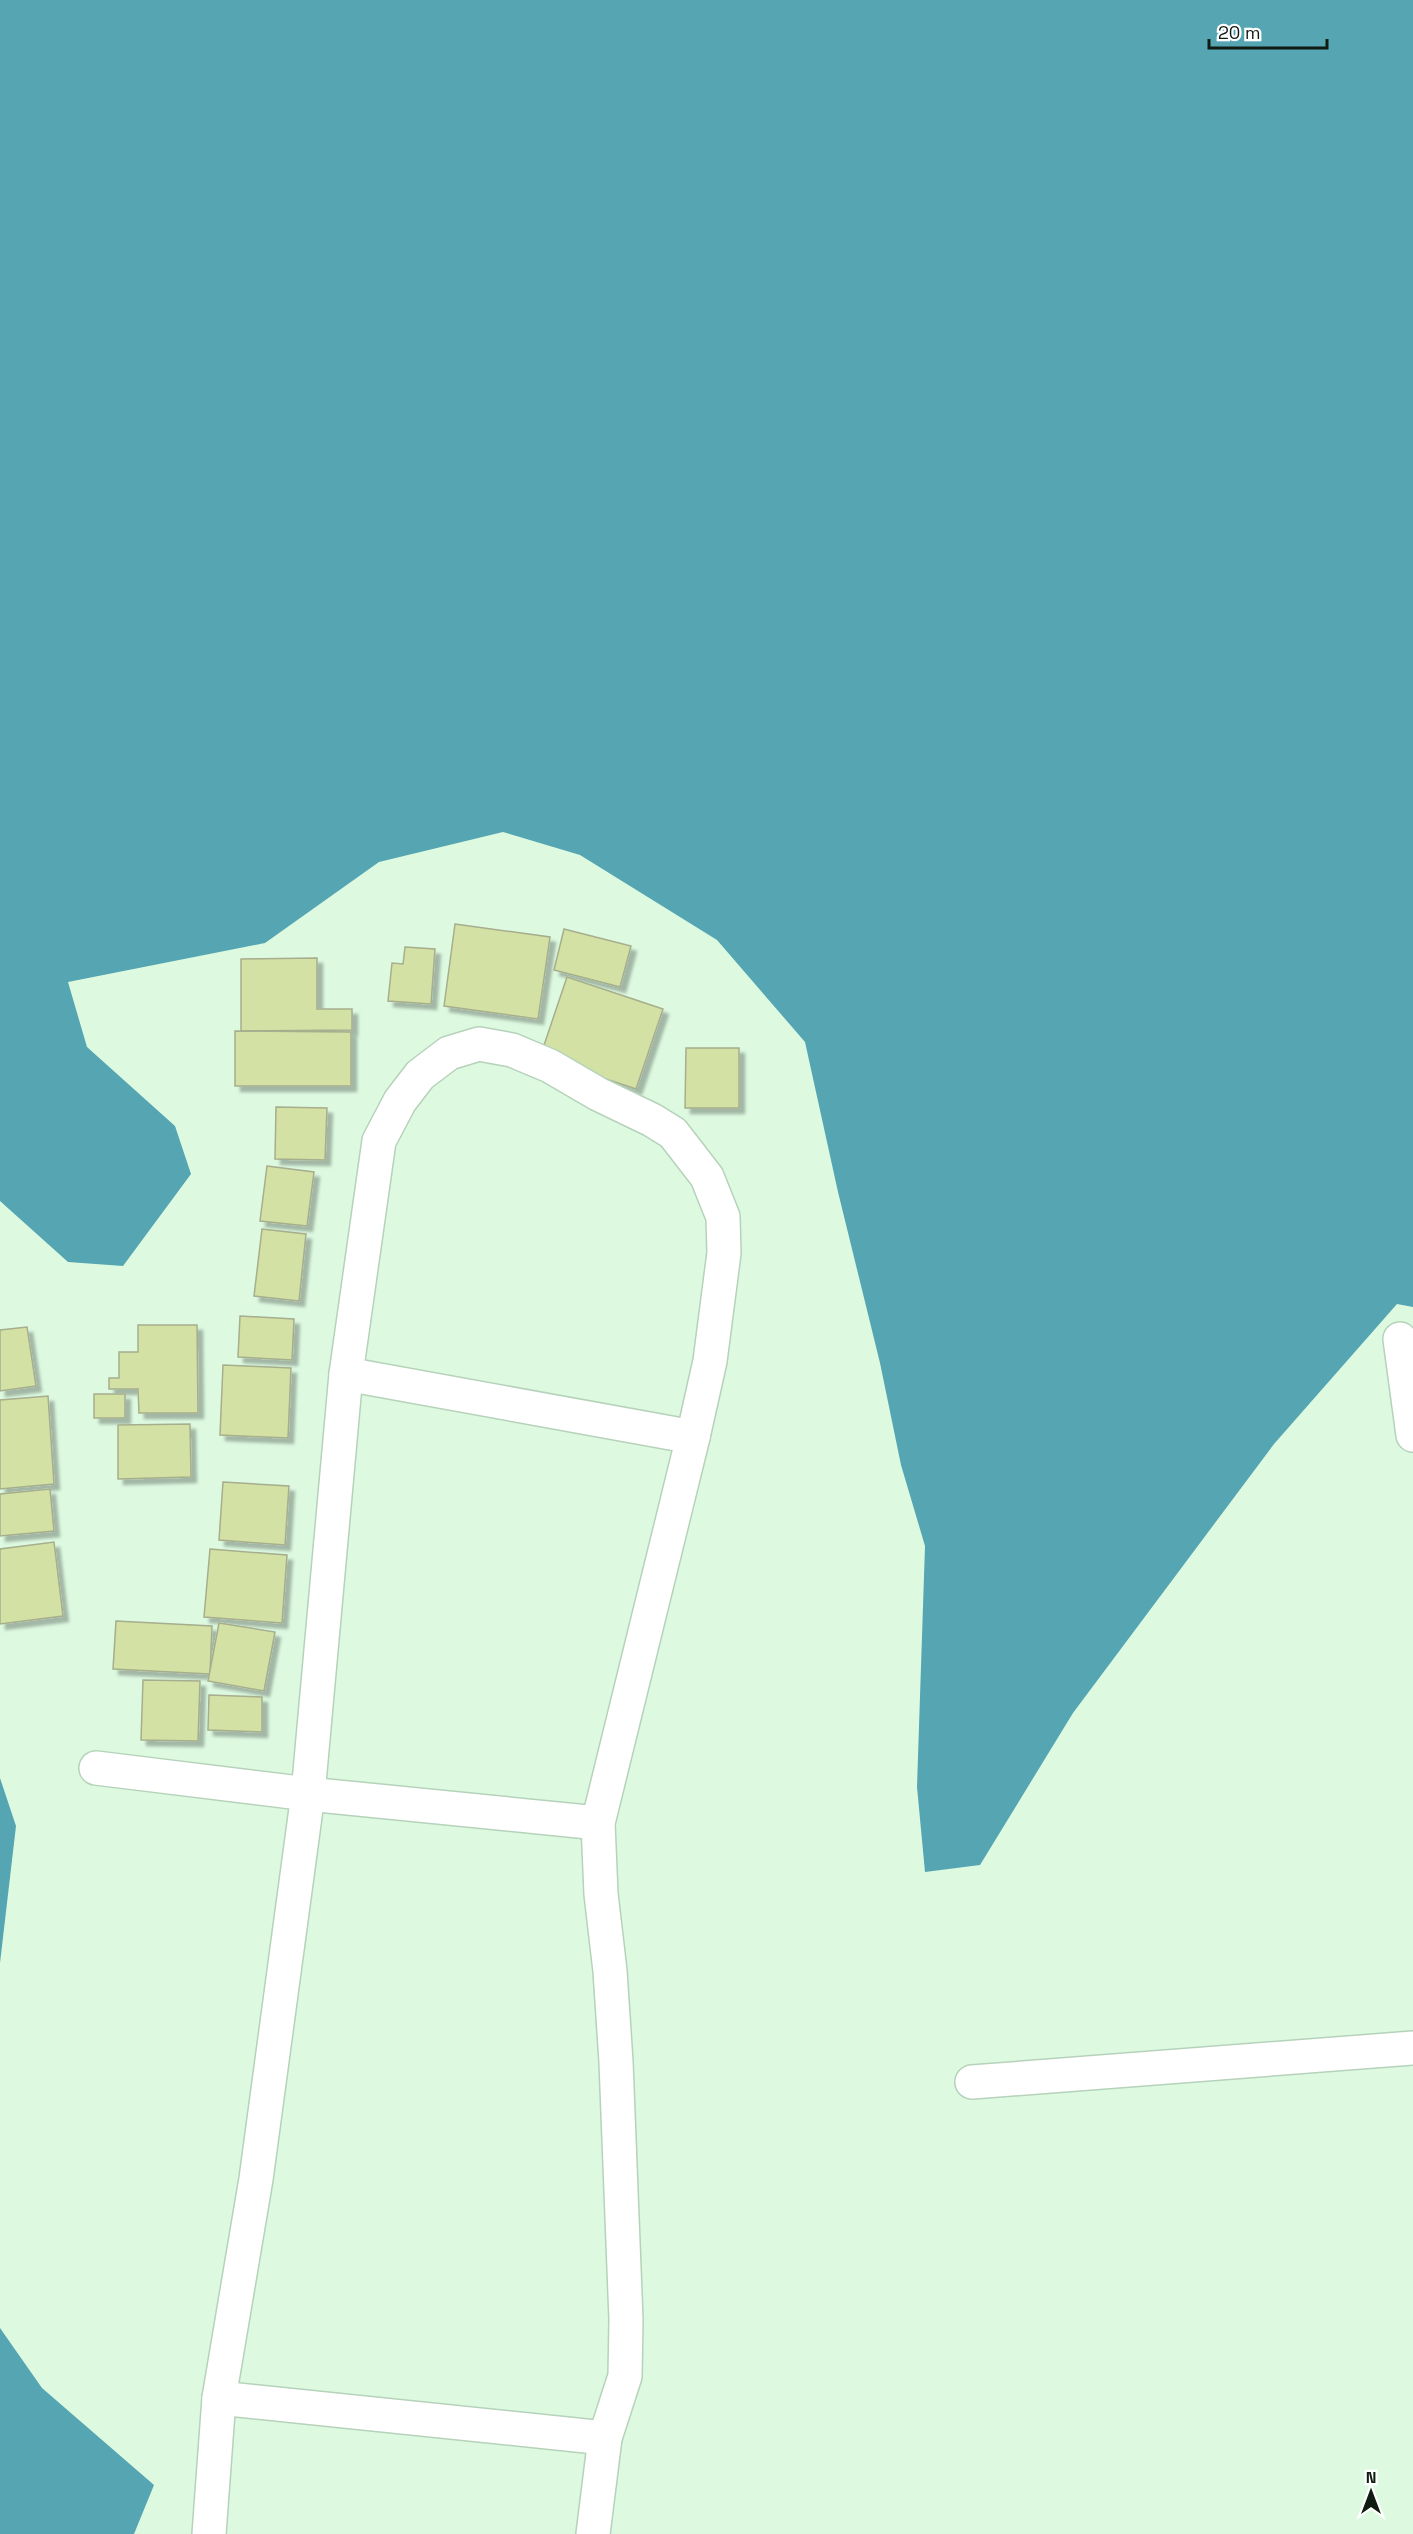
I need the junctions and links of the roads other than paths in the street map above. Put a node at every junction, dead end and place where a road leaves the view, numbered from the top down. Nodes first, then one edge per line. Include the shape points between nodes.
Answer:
1 (1400, 1339) dead end
2 (346, 1374) junction
3 (1413, 1435) edge
4 (693, 1437) junction
5 (96, 1768) dead end
6 (308, 1794) junction
7 (598, 1823) junction
8 (1413, 2048) edge
9 (972, 2082) dead end
10 (219, 2398) junction
11 (605, 2438) junction
12 (209, 2534) edge
13 (593, 2534) edge

1 - 3 street
2 - 4 street
2 - 4 street via 379,1141 400,1101 420,1075 449,1053 479,1044 512,1050 550,1066 652,1120 673,1133 707,1177 723,1217 724,1253 710,1361
2 - 6 street
4 - 7 street
5 - 6 street
6 - 7 street
6 - 10 street via 256,2179
7 - 11 street via 616,2062 626,2320 625,2376
8 - 9 street
10 - 11 street
10 - 12 street
11 - 13 street

